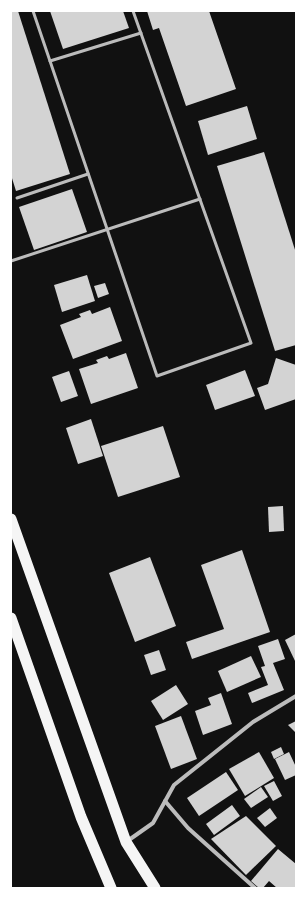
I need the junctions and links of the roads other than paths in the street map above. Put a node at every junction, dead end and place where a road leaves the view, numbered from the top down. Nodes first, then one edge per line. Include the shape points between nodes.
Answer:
1 (33, 11) edge
2 (133, 11) edge
3 (141, 33) junction
4 (50, 61) junction
5 (88, 174) junction
6 (17, 198) dead end
7 (200, 199) junction
8 (106, 229) junction
9 (11, 261) edge
10 (11, 519) edge
11 (11, 618) edge
12 (296, 696) edge
13 (165, 801) junction
14 (126, 842) junction
15 (111, 888) edge
16 (155, 888) edge
17 (255, 888) edge

1 - 4 lane
2 - 3 lane
3 - 4 lane
3 - 7 lane
4 - 5 lane
5 - 6 lane
5 - 8 lane
7 - 8 lane
7 - 8 lane via 252,343 157,376
8 - 9 lane
10 - 14 highway
11 - 15 highway via 80,817
12 - 13 street via 253,722 180,780
13 - 14 street via 153,823
13 - 17 street via 188,828
14 - 16 highway

